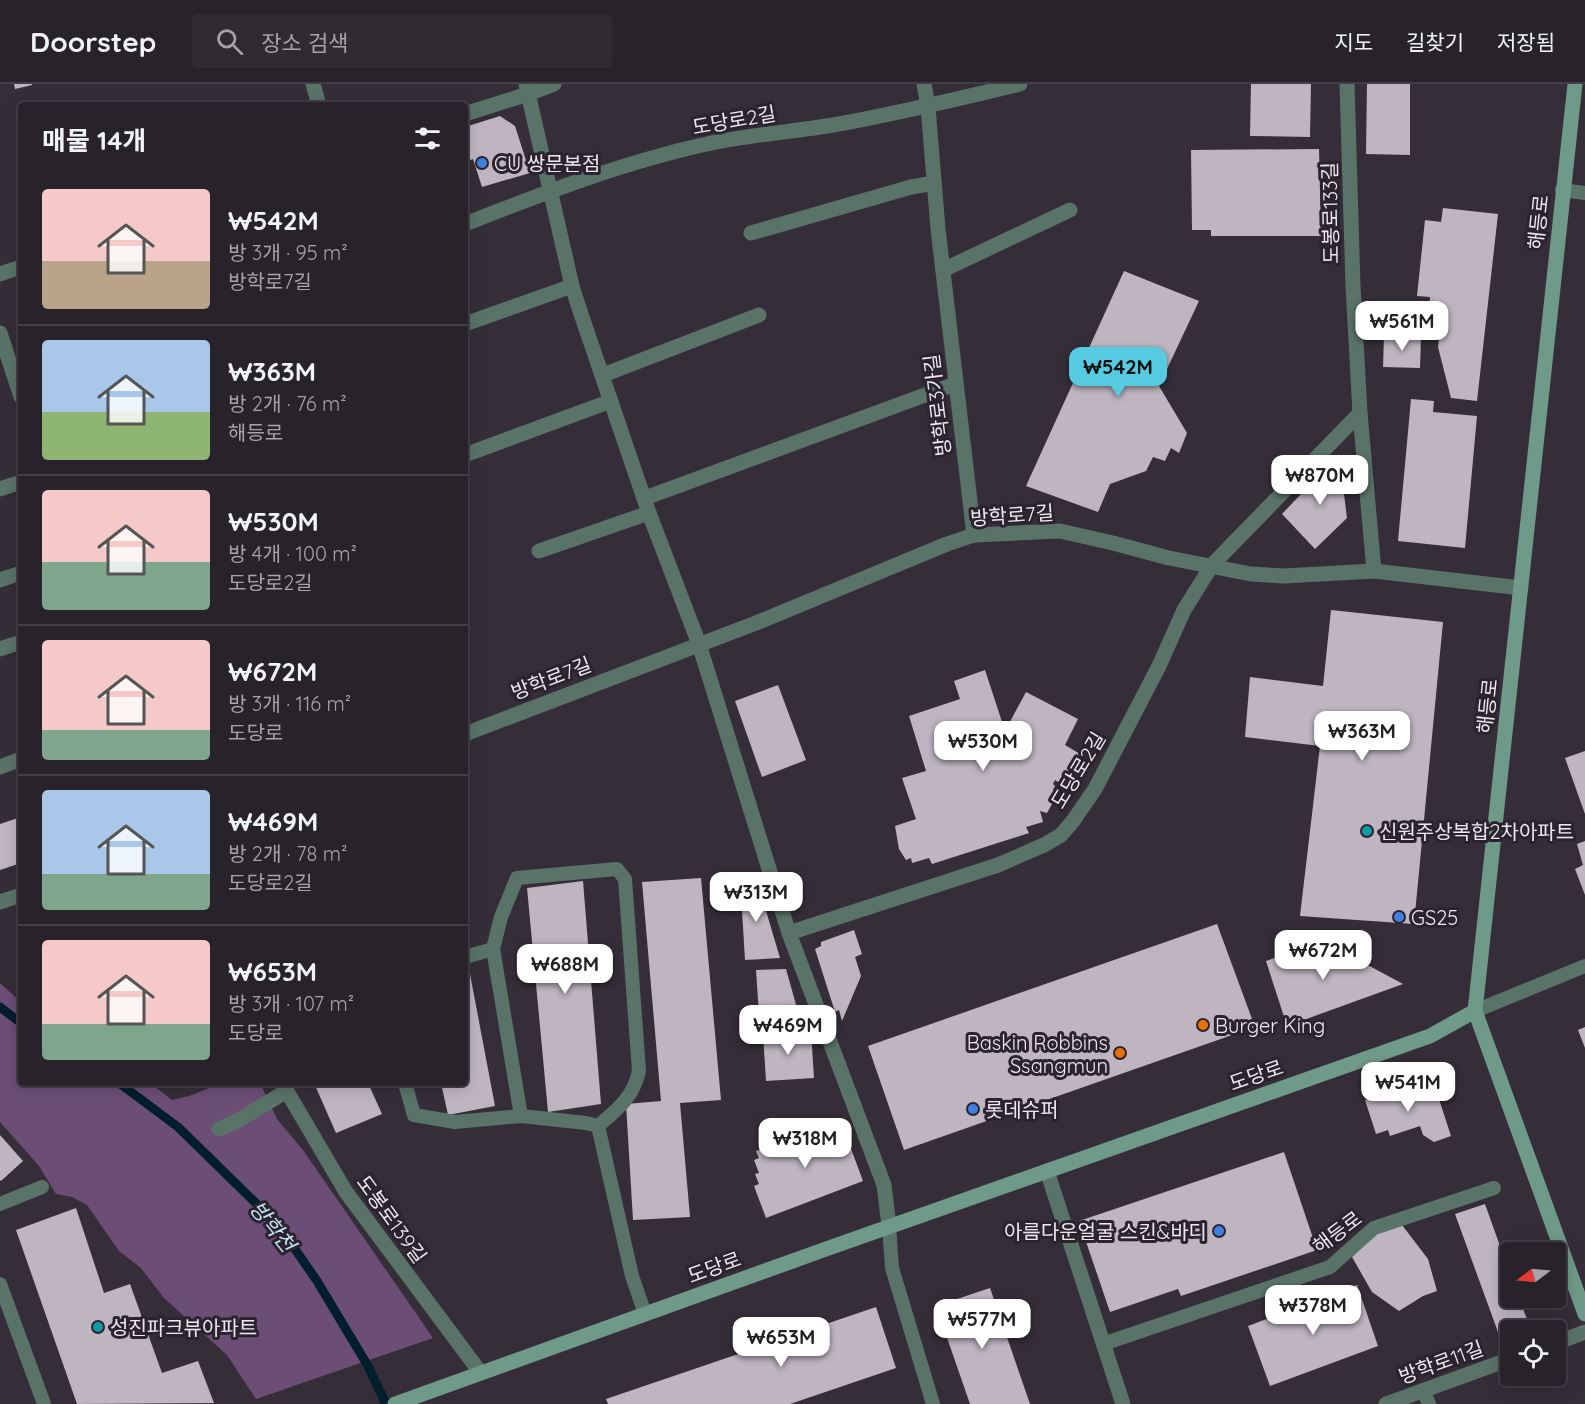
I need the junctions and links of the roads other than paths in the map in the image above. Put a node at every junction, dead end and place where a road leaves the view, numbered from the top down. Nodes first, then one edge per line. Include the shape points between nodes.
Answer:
1 (313, 84) edge
2 (554, 84) edge
3 (924, 84) edge
4 (1020, 84) edge
5 (1347, 84) edge
6 (1575, 84) edge
7 (527, 89) edge
8 (318, 102) edge
9 (928, 107) junction
10 (468, 113) edge
11 (934, 183) junction
12 (552, 189) junction
13 (1562, 190) junction
14 (1585, 193) edge
15 (1070, 210) dead end
16 (468, 223) edge
17 (751, 232) dead end
18 (18, 268) edge
19 (943, 270) junction
20 (0, 274) edge
21 (572, 286) junction
22 (759, 315) dead end
23 (468, 323) edge
24 (0, 333) edge
25 (603, 375) junction
26 (12, 381) edge
27 (955, 384) junction
28 (610, 401) junction
29 (1360, 413) junction
30 (468, 453) edge
31 (18, 483) edge
32 (0, 489) edge
33 (645, 498) junction
34 (649, 513) junction
35 (974, 535) junction
36 (539, 551) dead end
37 (1212, 565) junction
38 (1374, 571) junction
39 (18, 574) edge
40 (0, 580) edge
41 (1521, 588) junction
42 (18, 643) edge
43 (699, 644) junction
44 (0, 649) edge
45 (468, 733) edge
46 (18, 760) edge
47 (0, 767) edge
48 (18, 896) edge
49 (0, 902) edge
50 (789, 933) junction
51 (493, 949) junction
52 (468, 956) edge
53 (1585, 966) edge
54 (1475, 1011) junction
55 (406, 1086) edge
56 (284, 1087) edge
57 (521, 1116) junction
58 (598, 1126) junction
59 (219, 1129) dead end
60 (1047, 1171) junction
61 (42, 1187) dead end
62 (1494, 1188) dead end
63 (0, 1204) edge
64 (889, 1226) junction
65 (0, 1284) edge
66 (645, 1314) junction
67 (1585, 1314) edge
68 (1585, 1332) edge
69 (1566, 1339) edge
70 (1103, 1344) junction
71 (1500, 1364) edge
72 (480, 1372) junction
73 (1426, 1397) edge
74 (44, 1404) edge
75 (394, 1404) edge
76 (933, 1404) edge
77 (1123, 1404) edge
78 (1386, 1404) edge

1 - 8 street
2 - 7 street
3 - 9 street, 방학로3가길
4 - 9 street
5 - 29 street, 도봉로133길
6 - 13 main road, 해등로
7 - 10 street
7 - 12 street
9 - 11 street, 방학로3가길
9 - 12 street, 도당로2길 via 707,144
11 - 17 street
11 - 19 street, 방학로3가길
12 - 16 street
12 - 21 street
13 - 14 lane
13 - 41 main road, 해등로
15 - 19 street
18 - 20 street
19 - 27 street, 방학로3가길
21 - 23 street
21 - 25 street
22 - 25 street
24 - 26 street
25 - 28 street
27 - 33 street
27 - 35 street, 방학로3가길
28 - 30 street
28 - 33 street
29 - 37 street
29 - 38 street, 도봉로133길
31 - 32 street
33 - 34 street
34 - 36 street
34 - 43 street
35 - 37 street, 방학로7길 via 1060,531
35 - 43 street, 방학로7길
37 - 38 street, 방학로7길 via 1251,574 1284,576
37 - 50 street, 도당로2길 via 1184,610 1095,789 1061,835 998,865
38 - 41 street, 방학로7길
39 - 40 street
41 - 54 main road, 해등로
42 - 44 street
43 - 45 street, 방학로7길
43 - 50 street
46 - 47 street
48 - 49 street
50 - 64 street via 885,1185
51 - 52 lane
51 - 57 lane
51 - 58 lane via 517,878 616,869 625,879 639,1071 636,1087
53 - 54 lane
54 - 60 main road, 도당로 via 1430,1036
54 - 67 main road, 해등로
55 - 57 lane via 414,1115 455,1122
56 - 59 street via 239,1120
56 - 72 street, 도봉로139길 via 346,1192
57 - 58 lane
58 - 66 lane via 632,1276
60 - 64 main road, 도당로
60 - 70 street
61 - 63 lane
62 - 70 lane, 해등로 via 1374,1228 1330,1267
64 - 66 main road, 도당로
64 - 76 lane via 892,1268
65 - 74 lane
66 - 72 main road, 도당로
68 - 69 street
70 - 77 street
71 - 73 street, 방학로11길
72 - 75 main road, 도당로
73 - 78 street, 방학로11길

